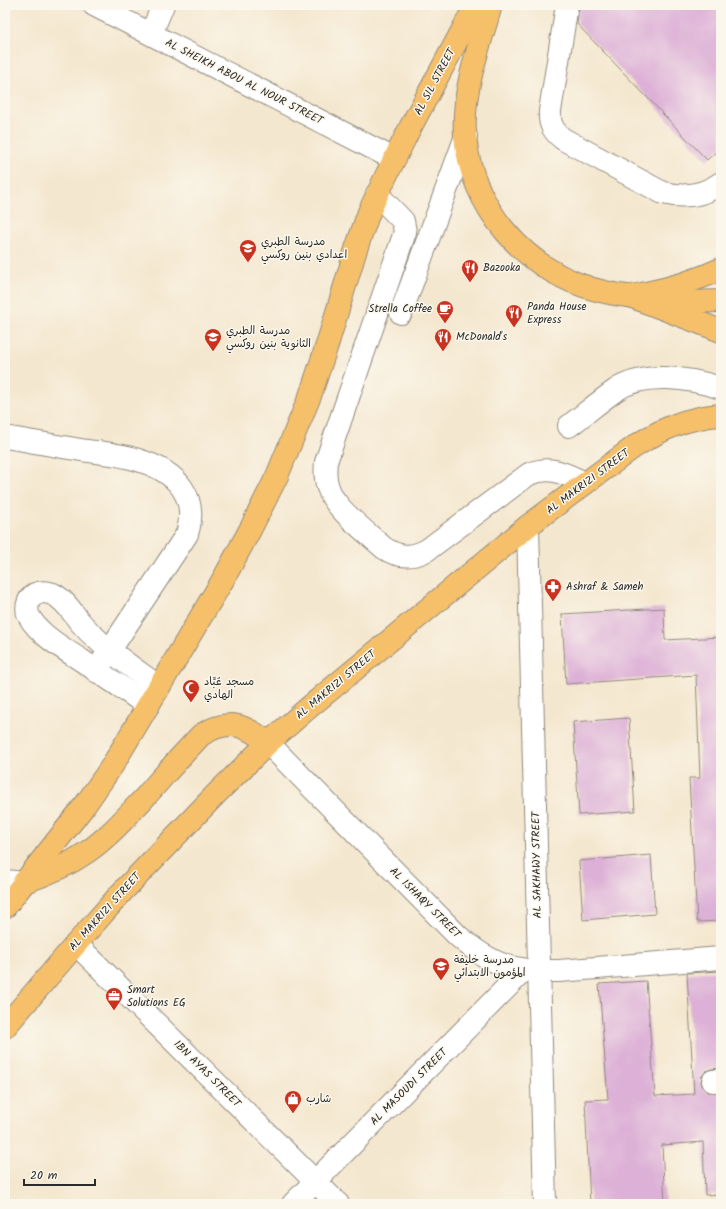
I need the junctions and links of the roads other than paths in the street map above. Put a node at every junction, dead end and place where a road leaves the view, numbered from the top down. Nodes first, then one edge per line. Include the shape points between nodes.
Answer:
1 (94, 5) edge
2 (164, 5) edge
3 (476, 5) edge
4 (491, 5) edge
5 (567, 5) edge
6 (151, 34) junction
7 (466, 136) junction
8 (394, 159) junction
9 (721, 183) edge
10 (377, 194) junction
11 (721, 269) edge
12 (629, 296) junction
13 (721, 301) edge
14 (401, 313) dead end
15 (721, 331) edge
16 (721, 388) edge
17 (721, 415) edge
18 (569, 426) dead end
19 (5, 437) edge
20 (585, 483) junction
21 (528, 526) junction
22 (109, 650) junction
23 (96, 671) junction
24 (159, 687) junction
25 (148, 706) junction
26 (268, 743) junction
27 (14, 882) edge
28 (5, 908) edge
29 (76, 944) junction
30 (721, 958) edge
31 (532, 971) junction
32 (5, 1027) edge
33 (315, 1181) junction
34 (293, 1204) edge
35 (338, 1204) edge
36 (545, 1204) edge

1 - 6 street, AL SHEIKH ABOU AL NOUR STREET
2 - 6 street
3 - 8 main road, AL SIL STREET
4 - 7 main road via 468,87
5 - 9 street via 549,120 557,134 663,193 673,196 694,196
6 - 8 street, AL SHEIKH ABOU AL NOUR STREET
7 - 12 main road via 477,184 488,207 518,246 558,275 581,285
7 - 14 street
8 - 10 main road
10 - 20 street via 403,221 405,232 326,462 326,480 334,500 384,548 391,553 409,556 427,550 529,474 555,470
10 - 24 main road via 356,249 310,396 282,463 238,553
11 - 12 main road via 691,282
12 - 13 main road via 669,301
12 - 15 main road
16 - 18 street via 684,379 664,378 634,383 617,390
17 - 20 main road, AL MAKRIZI STREET via 690,420 664,429 634,447
19 - 22 street via 140,460 167,474 181,486 186,495 191,514 187,534
20 - 21 main road, AL MAKRIZI STREET
21 - 26 main road, AL MAKRIZI STREET
21 - 31 street, AL SAKHAWY STREET
22 - 23 street
22 - 23 street via 60,598 44,592 31,597 27,610 32,621 55,643
22 - 24 street
23 - 25 street
24 - 25 main road
25 - 27 main road via 98,786
26 - 27 main road via 254,732 235,725 211,729 201,735 127,816 87,852 46,875
26 - 29 main road, AL MAKRIZI STREET via 169,841
26 - 31 street, AL ISHAQY STREET via 458,936 488,959 506,966
27 - 28 main road
29 - 32 main road, AL MAKRIZI STREET
29 - 33 street, IBN AYAS STREET
30 - 31 street, AL ISHAQY STREET
31 - 33 street, AL MASOUDI STREET
31 - 36 street, AL SAKHAWY STREET
33 - 34 street, AL MASOUDI STREET
33 - 35 street, IBN AYAS STREET

